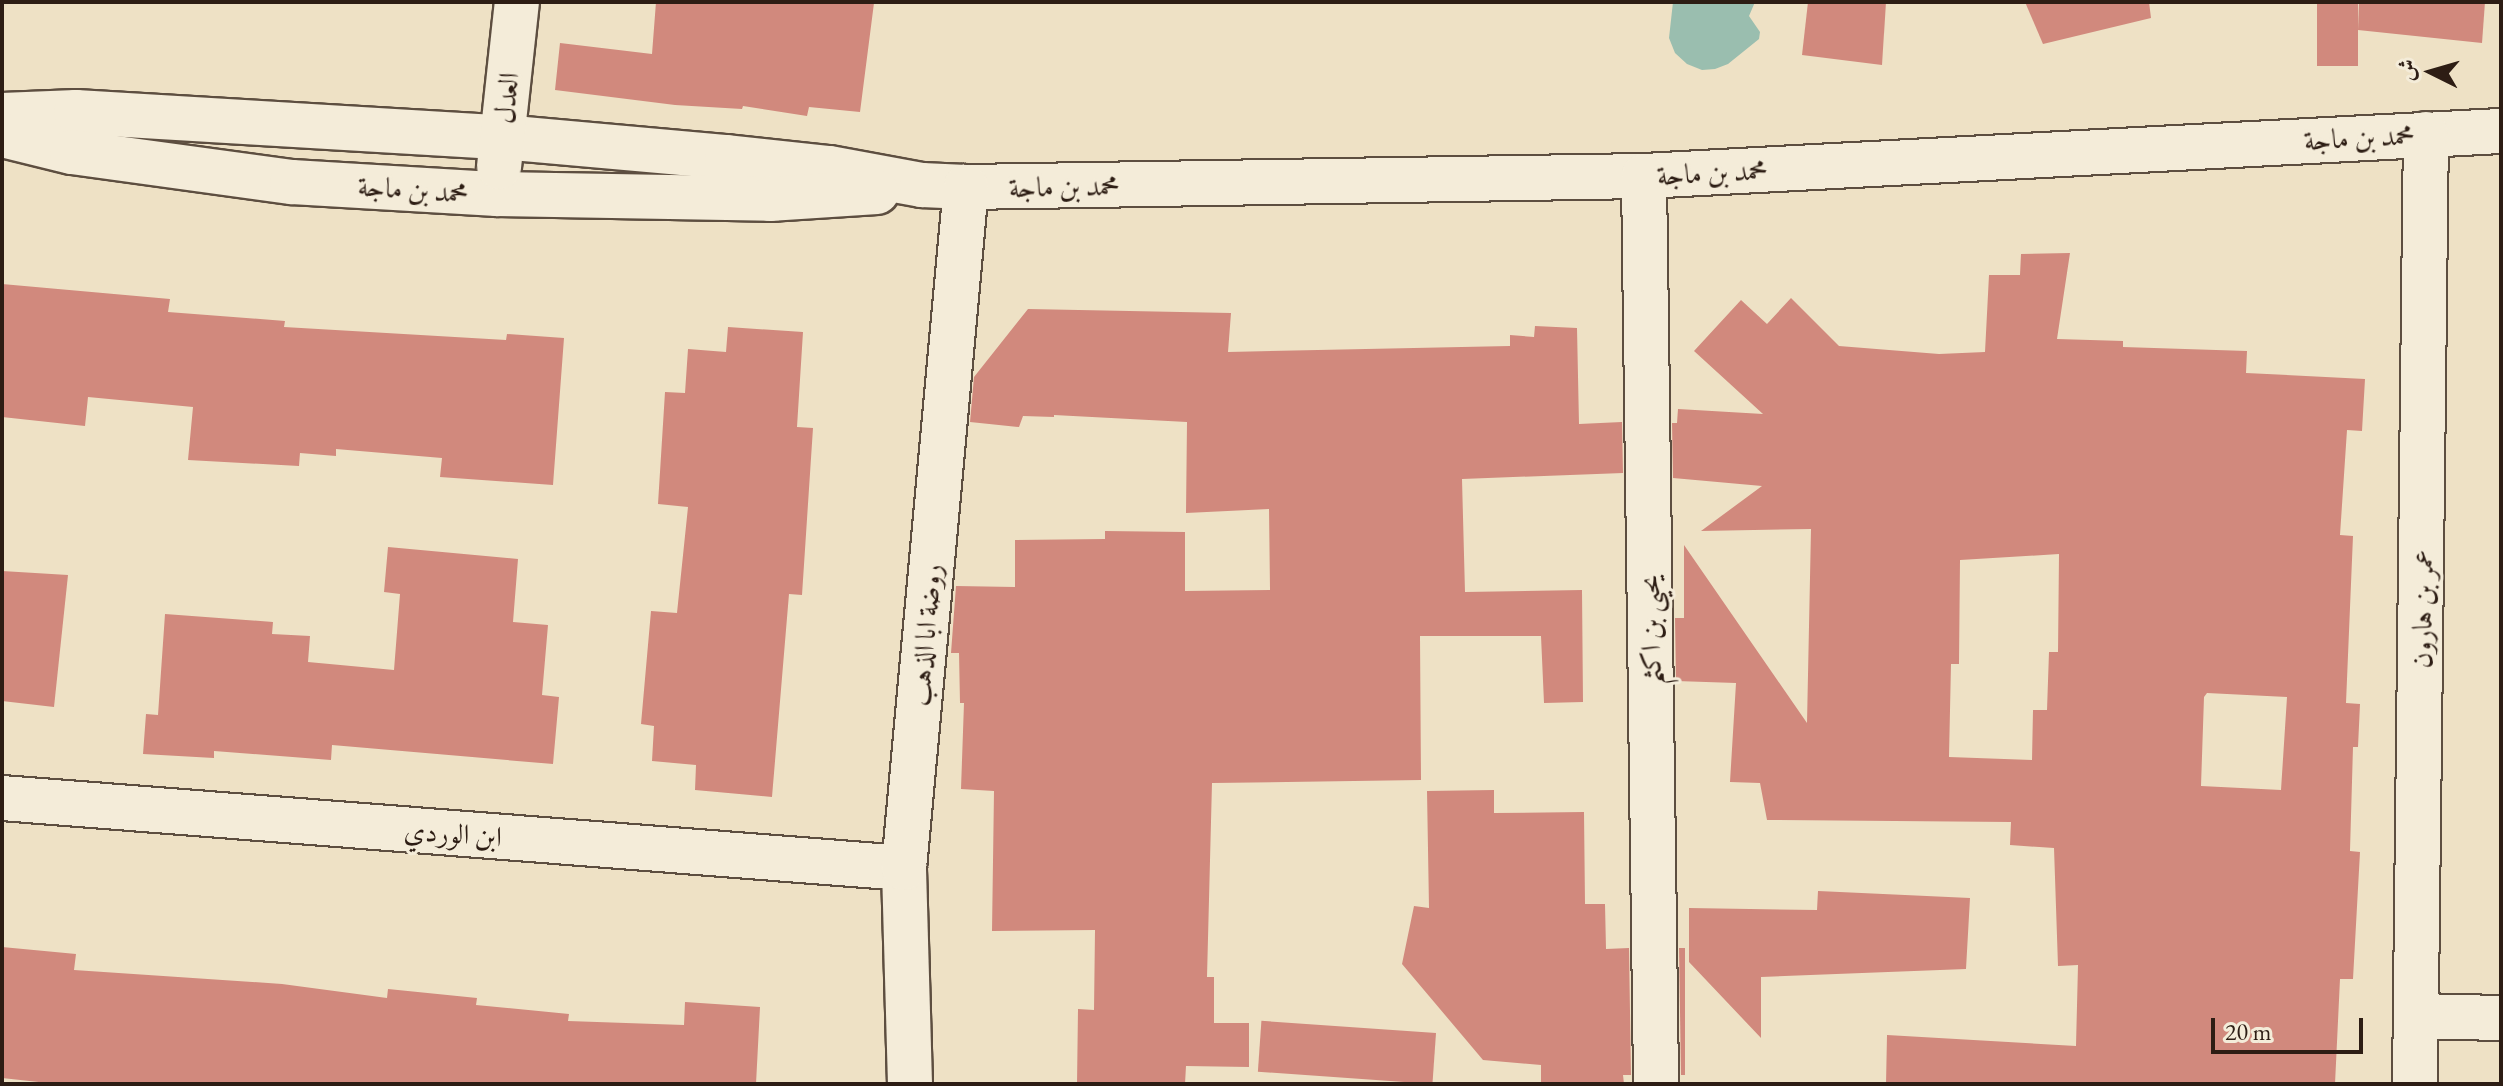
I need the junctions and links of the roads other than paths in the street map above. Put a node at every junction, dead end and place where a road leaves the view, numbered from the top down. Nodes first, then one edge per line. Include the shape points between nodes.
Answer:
1 (517, 2) edge
2 (2, 115) edge
3 (2501, 131) edge
4 (2426, 134) junction
5 (2, 135) edge
6 (502, 137) junction
7 (1644, 176) junction
8 (922, 185) junction
9 (966, 187) junction
10 (497, 194) junction
11 (2, 798) edge
12 (904, 868) junction
13 (2418, 1016) junction
14 (2501, 1018) edge
15 (910, 1084) edge
16 (1656, 1084) edge
17 (2415, 1084) edge

1 - 6 street, العدل
2 - 6 street, محمد بن ماجة via 76,112
3 - 4 street, محمد بن ماجة
4 - 7 street, محمد بن ماجة
4 - 13 street, عمر بن هارون
5 - 10 street, محمد بن ماجة via 72,152 292,182
6 - 8 street, محمد بن ماجة via 829,168
6 - 10 street, العدل
7 - 9 street, محمد بن ماجة
7 - 16 street, يحيى بن اكثم
8 - 9 street, محمد بن ماجة
8 - 10 street, محمد بن ماجة via 770,199
9 - 12 street, روضة ابا الذهب
11 - 12 street, ابن الوردي
12 - 15 street, روضة ابا الذهب
13 - 14 street
13 - 17 street, عمر بن هارون

